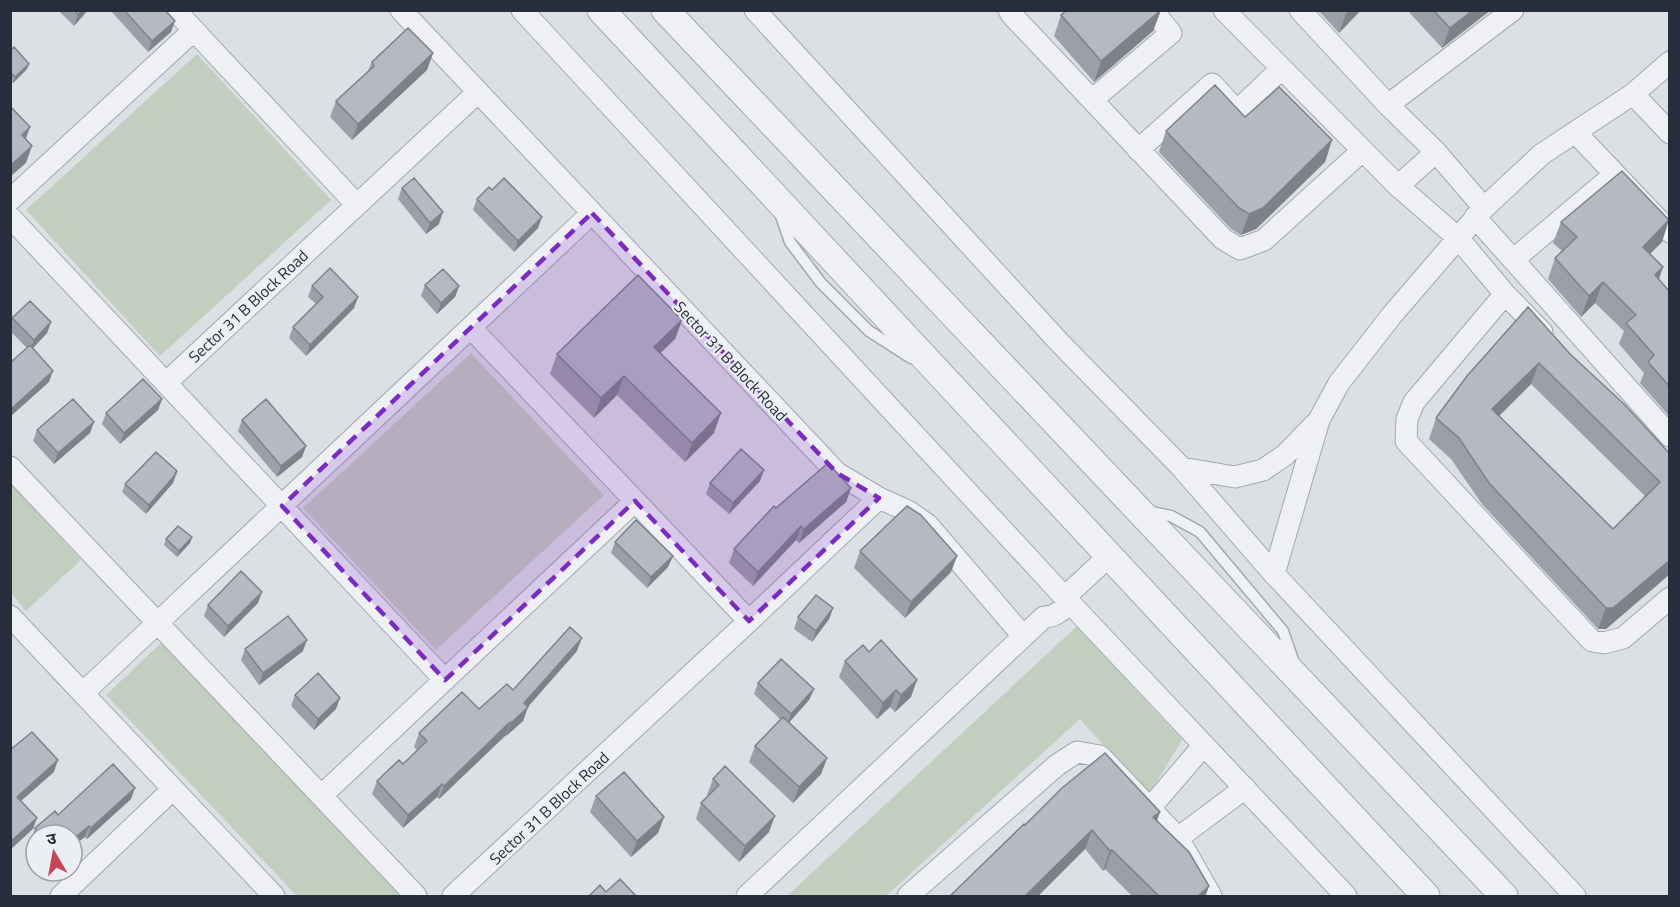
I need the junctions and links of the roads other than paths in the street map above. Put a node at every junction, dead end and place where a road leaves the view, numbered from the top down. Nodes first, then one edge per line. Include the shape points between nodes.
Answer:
1 (175, 10) edge
2 (401, 10) edge
3 (522, 10) edge
4 (601, 10) edge
5 (665, 10) edge
6 (754, 10) edge
7 (1009, 10) edge
8 (1152, 10) edge
9 (1224, 10) edge
10 (1300, 10) edge
11 (1513, 10) edge
12 (194, 30) junction
13 (1670, 62) edge
14 (1281, 69) junction
15 (478, 92) junction
16 (1633, 94) junction
17 (1092, 100) junction
18 (1389, 105) junction
19 (1575, 132) junction
20 (1670, 133) edge
21 (1138, 150) junction
22 (1362, 151) junction
23 (1436, 152) junction
24 (1615, 174) junction
25 (1398, 186) junction
26 (10, 200) edge
27 (357, 205) junction
28 (592, 213) junction
29 (1480, 213) junction
30 (10, 217) edge
31 (1670, 232) edge
32 (1458, 238) junction
33 (1513, 260) junction
34 (1505, 294) junction
35 (471, 328) junction
36 (1554, 344) edge
37 (166, 383) junction
38 (1628, 419) edge
39 (1319, 420) junction
40 (1665, 444) edge
41 (10, 467) edge
42 (1182, 468) junction
43 (879, 498) junction
44 (635, 501) junction
45 (282, 506) junction
46 (1109, 556) junction
47 (1274, 574) junction
48 (1065, 597) junction
49 (1670, 598) edge
50 (10, 616) edge
51 (749, 621) junction
52 (158, 623) junction
53 (1023, 636) junction
54 (445, 680) junction
55 (83, 693) junction
56 (1204, 745) junction
57 (1245, 788) junction
58 (173, 789) junction
59 (321, 796) junction
60 (1150, 808) junction
61 (1178, 838) junction
62 (1575, 896) edge
63 (61, 897) edge
64 (274, 897) edge
65 (416, 897) edge
66 (453, 897) edge
67 (747, 897) edge
68 (908, 897) edge
69 (1211, 897) edge
70 (1346, 897) edge
71 (1426, 897) edge
72 (1504, 897) edge

1 - 12 street
2 - 15 street, Sector 31 B Block Road
3 - 48 street
4 - 46 street
5 - 72 street
6 - 42 street via 1059,342
7 - 17 street
8 - 17 street via 1171,33
9 - 14 street
10 - 18 street
11 - 18 street
12 - 26 street
12 - 27 street
13 - 16 street
14 - 21 street via 1237,111 1212,84
14 - 22 street
15 - 27 street, Sector 31 B Block Road
15 - 28 street, Sector 31 B Block Road
16 - 19 street
16 - 20 street
17 - 21 street
18 - 23 street
19 - 24 street
19 - 29 street via 1542,154
21 - 22 street via 1222,239 1240,249 1264,240
22 - 25 street
23 - 25 street
23 - 29 street
24 - 31 street
24 - 33 street
25 - 32 street
27 - 37 street, Sector 31 B Block Road
28 - 35 street
28 - 43 street, Sector 31 B Block Road via 837,473
29 - 32 street
29 - 33 street
30 - 37 street
32 - 34 street
32 - 39 street via 1340,383
33 - 40 street
34 - 36 street
34 - 49 street via 1414,402 1407,418 1406,441 1592,641 1604,643 1623,638
35 - 44 street
35 - 45 street
37 - 45 street
38 - 40 street
39 - 42 street via 1285,455 1263,470 1235,477
39 - 47 street
41 - 52 street
42 - 47 street
43 - 51 street, Sector 31 B Block Road
43 - 53 street, Sector 31 B Block Road via 928,525
44 - 51 street
44 - 54 street
45 - 52 street
45 - 54 street
46 - 48 street
46 - 71 street
47 - 62 street
48 - 53 street via 1048,604 1044,617
48 - 56 street
50 - 55 street
51 - 66 street, Sector 31 B Block Road
52 - 55 street
52 - 59 street
53 - 67 street
54 - 59 street
55 - 58 street
56 - 57 street
56 - 60 street
57 - 61 street
57 - 70 street
58 - 63 street
58 - 64 street
59 - 65 street
60 - 61 street
60 - 68 street via 1100,756 1077,752 1057,765
61 - 69 street

